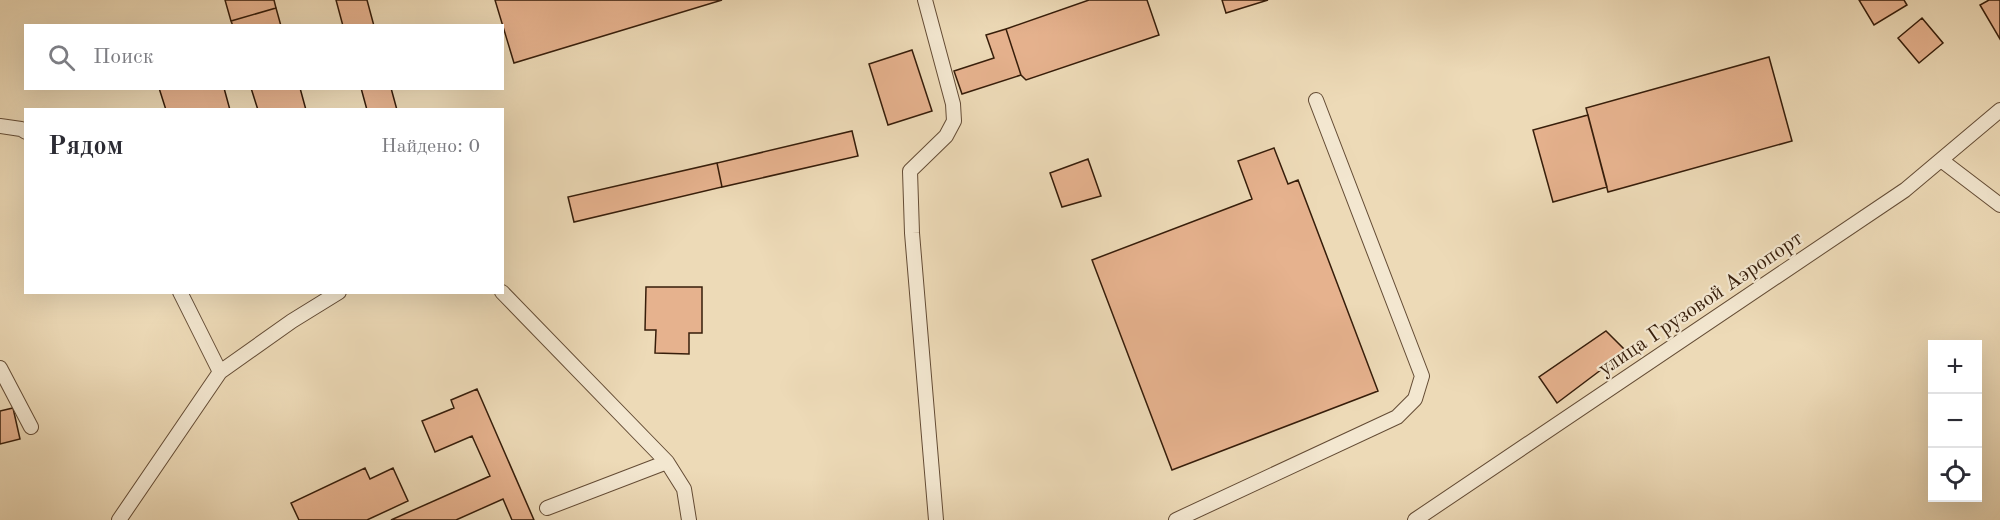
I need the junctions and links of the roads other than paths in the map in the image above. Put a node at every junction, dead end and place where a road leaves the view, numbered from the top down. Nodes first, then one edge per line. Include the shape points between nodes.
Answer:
1 (925, 0) edge
2 (1316, 100) dead end
3 (2000, 110) edge
4 (0, 126) edge
5 (24, 131) edge
6 (1941, 160) junction
7 (2000, 205) edge
8 (181, 294) edge
9 (336, 294) edge
10 (504, 294) edge
11 (0, 368) edge
12 (220, 372) junction
13 (31, 427) dead end
14 (667, 462) junction
15 (547, 508) dead end
16 (119, 520) edge
17 (689, 520) edge
18 (936, 520) edge
19 (1176, 520) edge
20 (1415, 520) edge

1 - 18 lane via 953,104 954,122 946,136 910,171
2 - 19 lane via 1422,376 1415,399 1397,417
3 - 6 lane, улица Грузовой Аэропорт
4 - 5 lane
6 - 7 lane
6 - 20 lane, улица Грузовой Аэропорт via 1905,190
8 - 12 lane
9 - 12 lane
10 - 14 lane
11 - 13 lane
12 - 16 lane
14 - 15 lane
14 - 17 lane via 684,489

